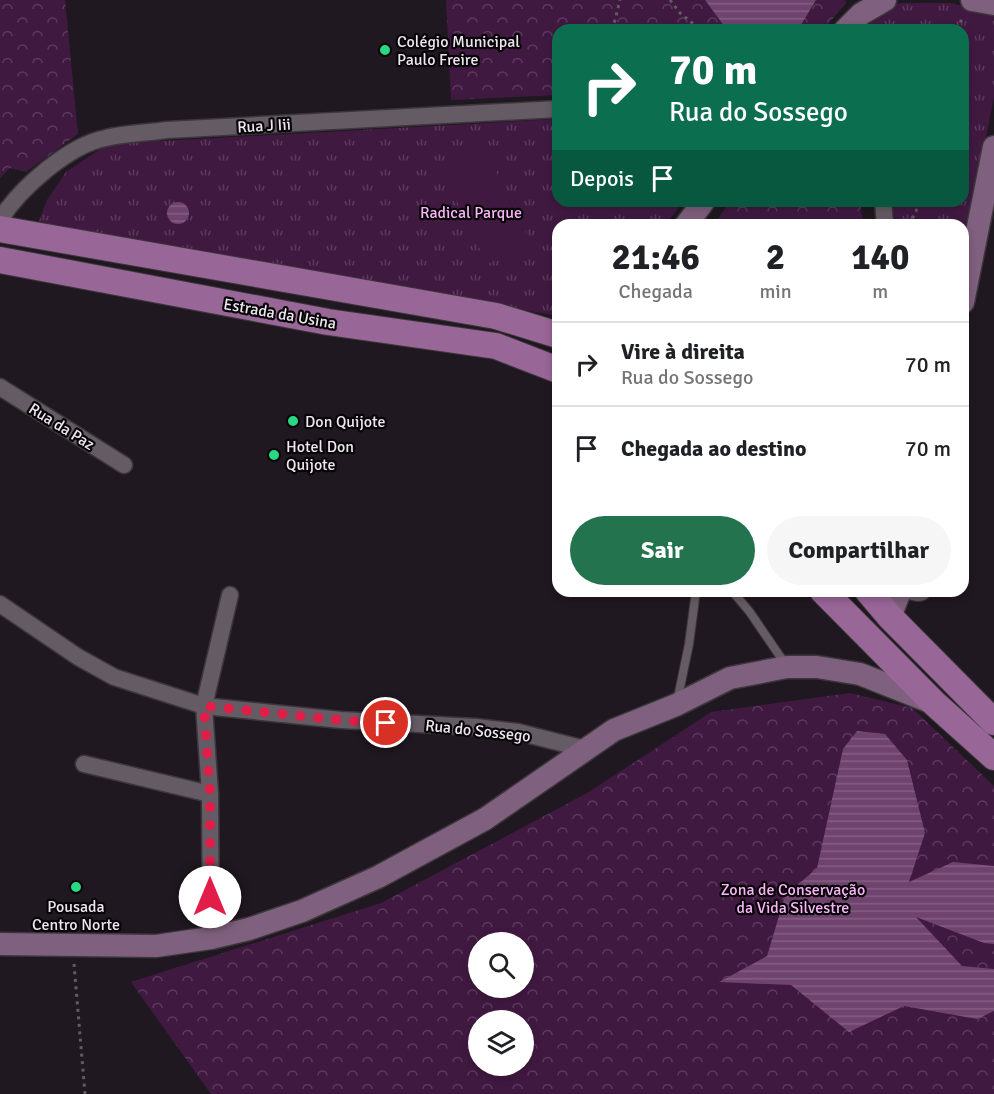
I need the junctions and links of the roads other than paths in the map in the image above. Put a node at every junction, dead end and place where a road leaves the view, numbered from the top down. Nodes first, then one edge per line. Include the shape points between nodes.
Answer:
1 (885, 0) edge
2 (972, 0) edge
3 (994, 4) edge
4 (862, 22) edge
5 (552, 109) edge
6 (994, 147) edge
7 (0, 220) edge
8 (986, 221) edge
9 (0, 229) edge
10 (0, 260) edge
11 (969, 281) edge
12 (496, 316) junction
13 (552, 332) edge
14 (496, 346) junction
15 (552, 368) edge
16 (0, 387) edge
17 (124, 465) dead end
18 (230, 595) dead end
19 (695, 597) edge
20 (739, 597) edge
21 (829, 597) edge
22 (873, 597) edge
23 (898, 597) edge
24 (0, 604) edge
25 (890, 617) junction
26 (787, 667) junction
27 (935, 704) junction
28 (676, 705) junction
29 (204, 706) junction
30 (994, 722) edge
31 (585, 749) junction
32 (994, 758) edge
33 (84, 764) dead end
34 (210, 794) junction
35 (211, 938) junction
36 (0, 944) edge

1 - 4 street
2 - 3 street
5 - 7 street, Rua J Iii via 166,130 105,138 62,159 29,186
6 - 8 street
8 - 11 street
9 - 12 main road
10 - 14 main road, Estrada da Usina via 328,322
12 - 13 main road
12 - 14 main road via 489,330
14 - 15 main road, Estrada da Usina
16 - 17 street, Rua da Paz
18 - 29 street
19 - 28 lane
20 - 26 lane
21 - 27 main road
22 - 25 main road
23 - 25 street
24 - 29 street, Rua do Sossego via 114,677
25 - 30 main road
26 - 27 street via 860,674
26 - 28 street via 730,678
27 - 32 main road
28 - 31 street via 614,730
29 - 31 street, Rua do Sossego via 340,720 507,730
29 - 34 street
31 - 35 street via 485,819 378,878 302,910
33 - 34 street
34 - 35 street
35 - 36 street via 156,946

